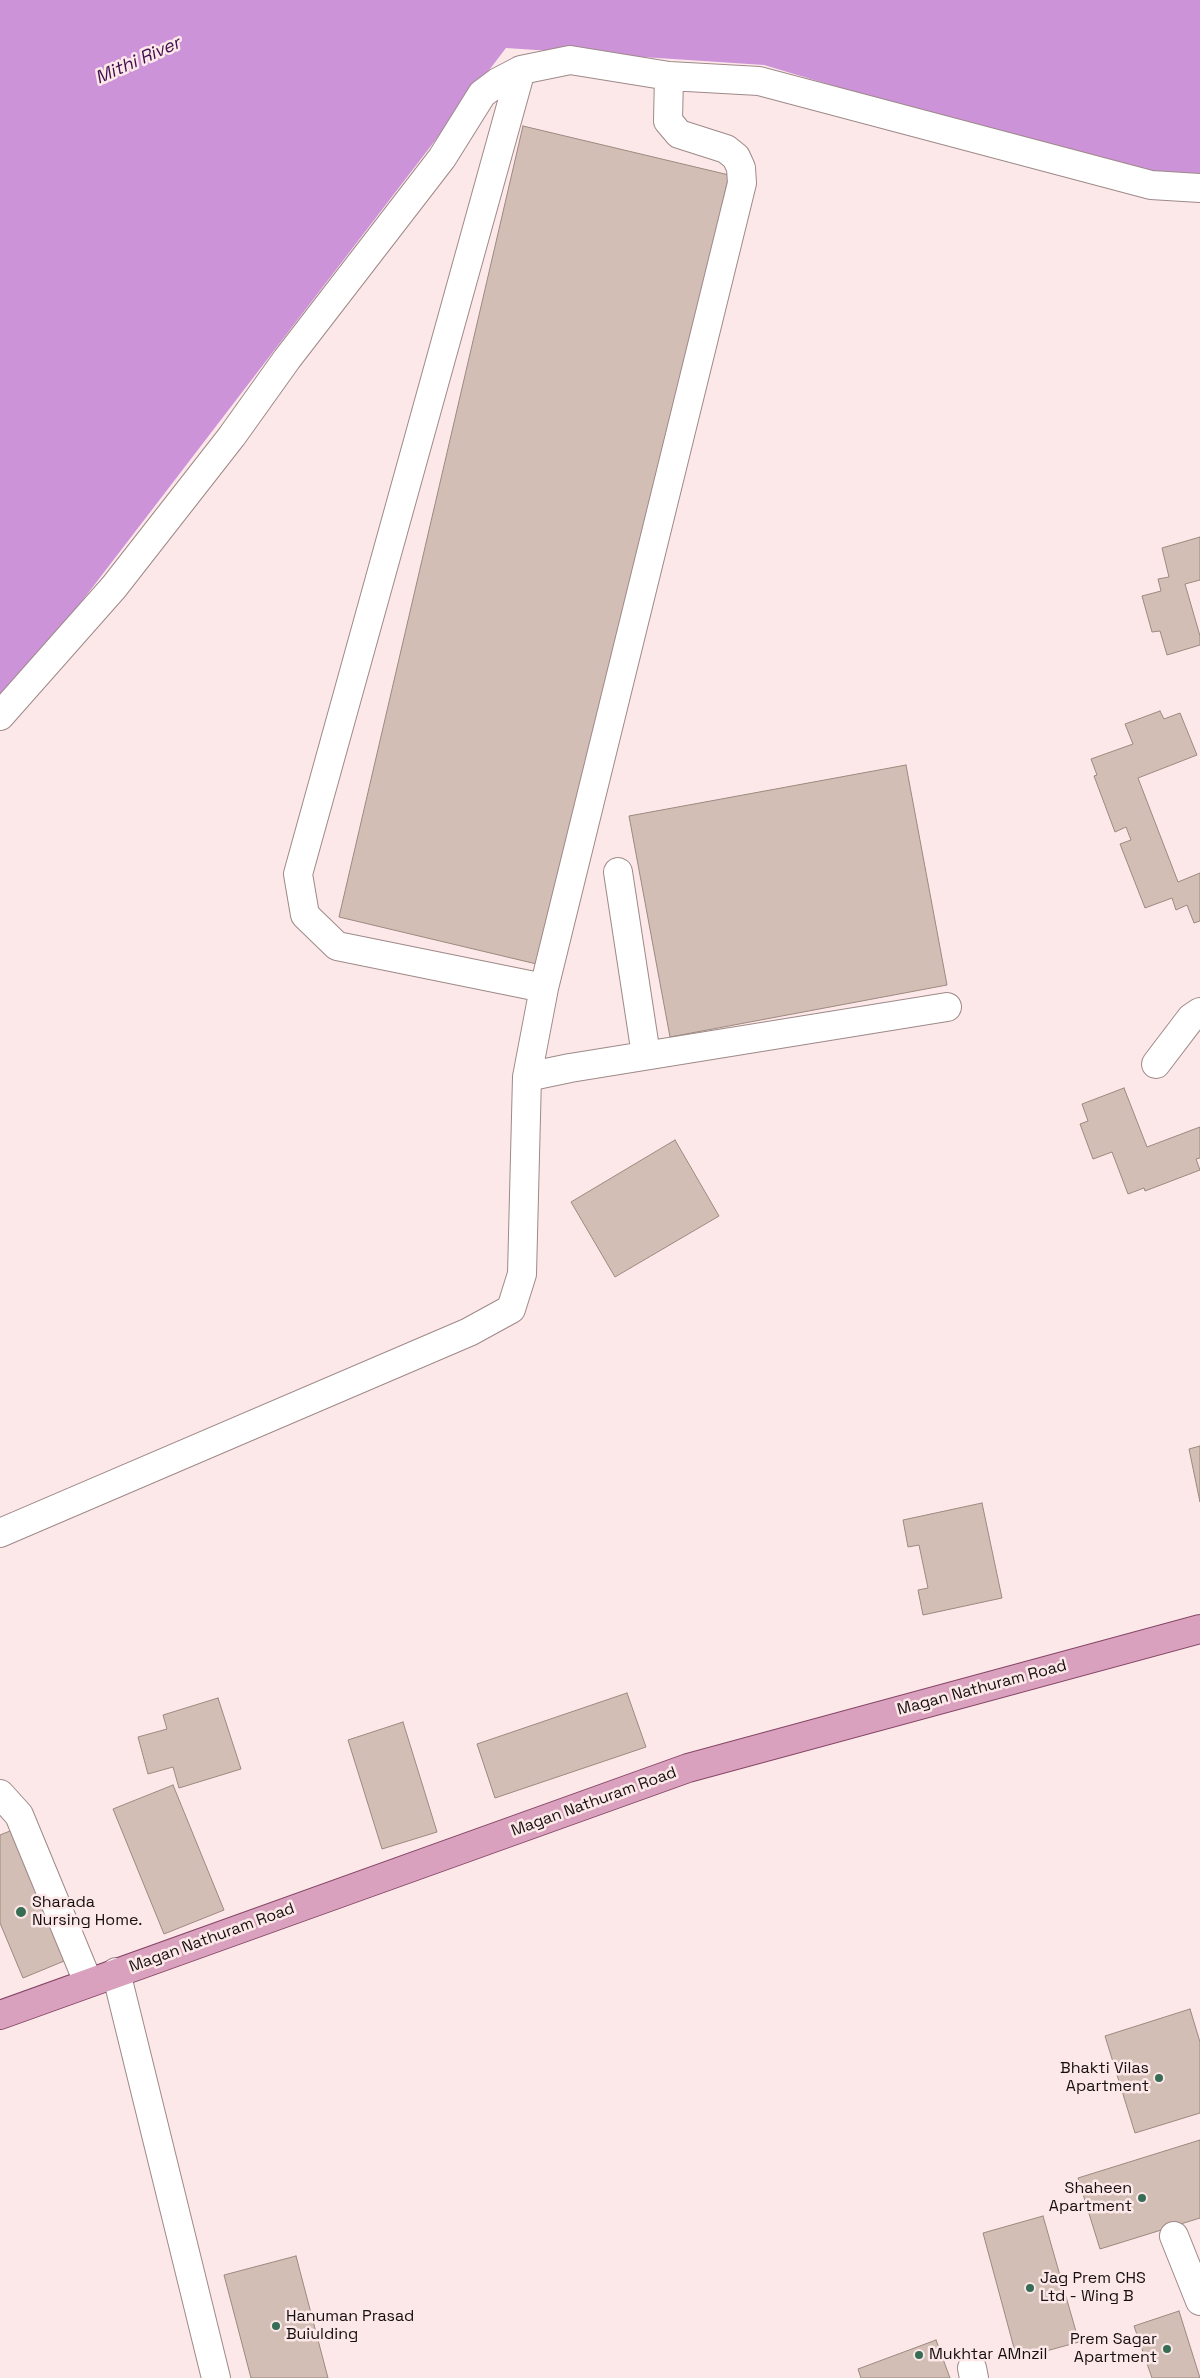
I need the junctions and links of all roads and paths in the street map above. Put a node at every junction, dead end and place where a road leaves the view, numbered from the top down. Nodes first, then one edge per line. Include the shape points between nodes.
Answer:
1 (521, 70) junction
2 (669, 76) junction
3 (1200, 188) edge
4 (0, 716) edge
5 (618, 872) dead end
6 (544, 988) junction
7 (947, 1007) dead end
8 (1200, 1012) edge
9 (646, 1056) junction
10 (1156, 1064) dead end
11 (527, 1077) junction
12 (0, 1533) edge
13 (1200, 1630) edge
14 (0, 1794) edge
15 (116, 1972) junction
16 (88, 1982) junction
17 (0, 2015) edge
18 (1174, 2236) dead end
19 (1200, 2301) edge
20 (216, 2378) edge

1 - 2 street via 570,60
1 - 4 street via 482,94 442,158 286,359 232,436 114,587
1 - 6 street via 298,874 305,915 338,946
2 - 3 street via 759,81 1151,184
2 - 6 street via 668,121 679,134 726,149 738,163 742,183
5 - 9 street
6 - 11 street
7 - 9 street
8 - 10 street via 1191,1018
9 - 11 street
11 - 12 street via 522,1274 511,1309 460,1336
13 - 15 main road, Magan Nathuram Road via 688,1768
14 - 16 street via 19,1815
15 - 16 main road, Magan Nathuram Road
15 - 20 street
16 - 17 main road, Magan Nathuram Road
18 - 19 street

